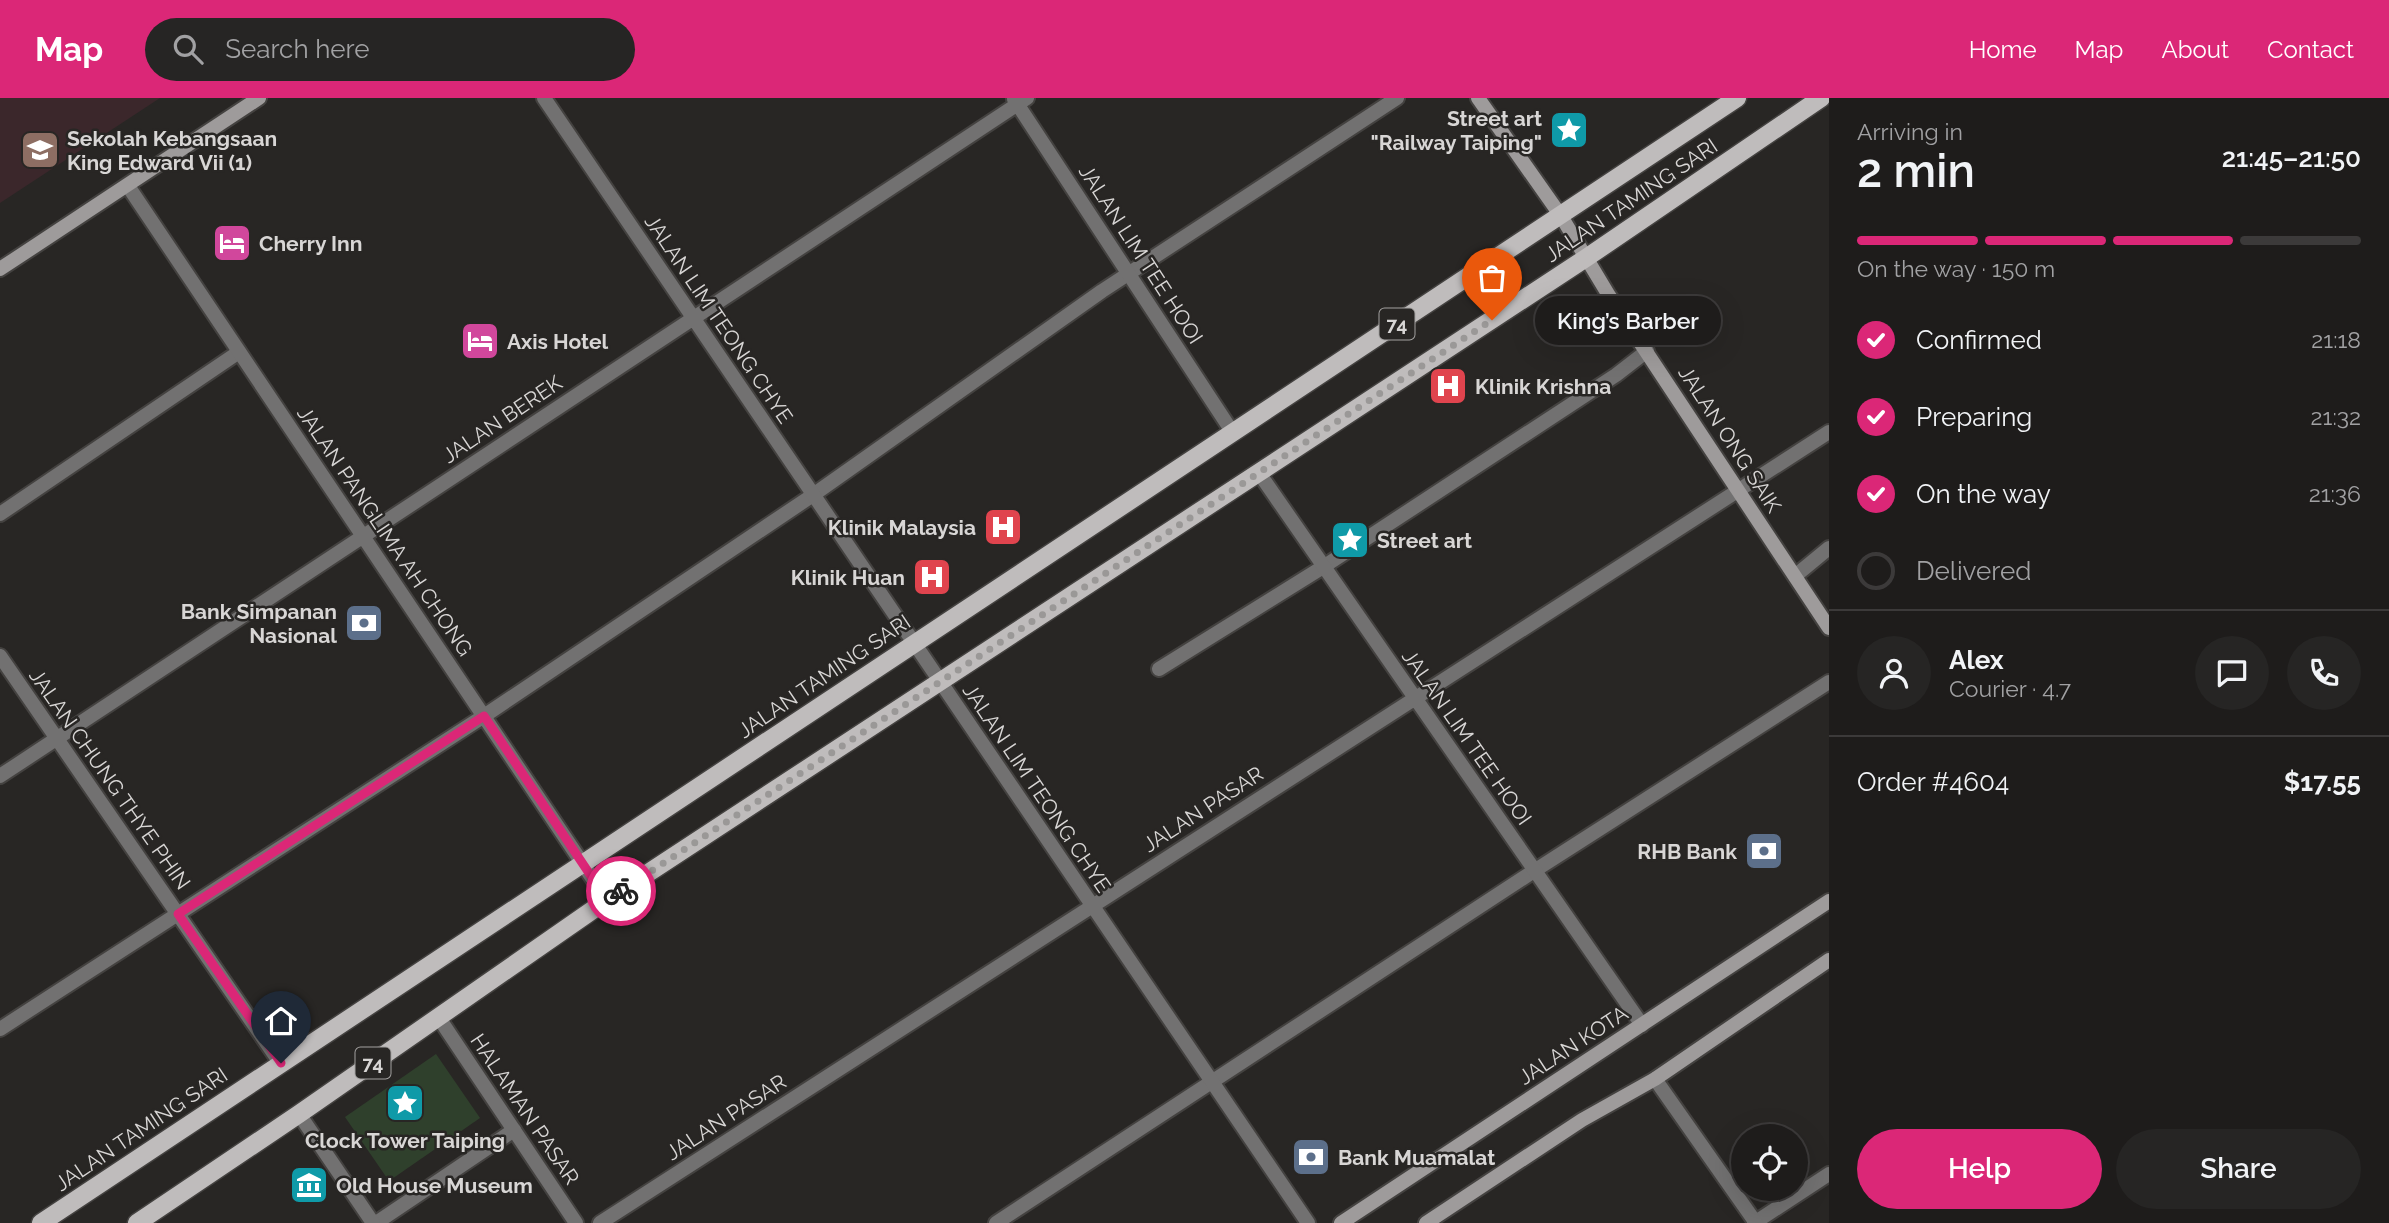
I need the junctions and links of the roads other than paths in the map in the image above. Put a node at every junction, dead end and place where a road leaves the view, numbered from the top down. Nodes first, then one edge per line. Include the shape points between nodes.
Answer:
1 (259, 98) edge
2 (544, 98) edge
3 (1397, 98) edge
4 (1478, 98) edge
5 (1737, 98) edge
6 (1821, 98) edge
7 (1019, 100) edge
8 (128, 186) junction
9 (1561, 216) junction
10 (1586, 258) junction
11 (0, 269) edge
12 (1128, 274) junction
13 (693, 318) junction
14 (1647, 351) junction
15 (239, 352) junction
16 (1829, 432) edge
17 (1233, 433) junction
18 (1259, 473) junction
19 (1739, 490) junction
20 (813, 495) junction
21 (0, 514) edge
22 (363, 536) junction
23 (1829, 548) edge
24 (1324, 567) junction
25 (1795, 576) junction
26 (1829, 628) edge
27 (914, 644) junction
28 (0, 656) edge
29 (1159, 669) dead end
30 (940, 681) junction
31 (1829, 682) edge
32 (1414, 698) junction
33 (484, 716) junction
34 (57, 738) junction
35 (0, 776) edge
36 (583, 864) junction
37 (1534, 871) junction
38 (607, 900) junction
39 (1829, 901) edge
40 (1092, 905) junction
41 (178, 914) junction
42 (1829, 960) edge
43 (439, 1018) junction
44 (1642, 1025) junction
45 (0, 1029) edge
46 (281, 1063) junction
47 (1655, 1079) junction
48 (1212, 1082) junction
49 (299, 1115) junction
50 (514, 1130) junction
51 (1829, 1174) edge
52 (41, 1223) edge
53 (137, 1223) edge
54 (374, 1223) edge
55 (576, 1223) edge
56 (600, 1223) edge
57 (996, 1223) edge
58 (1308, 1223) edge
59 (1340, 1223) edge
60 (1426, 1223) edge
61 (1755, 1223) edge

1 - 8 main road
2 - 13 street, JALAN LIM TEONG CHYE
3 - 12 street
4 - 9 main road, JALAN ONG SAIK
5 - 9 main road, JALAN TAMING SARI / 74
6 - 10 main road, JALAN TAMING SARI / 74
7 - 12 street, JALAN LIM TEE HOOI
7 - 13 street, JALAN BEREK
8 - 11 main road
8 - 15 street, JALAN PANGLIMA AH CHONG
9 - 10 main road, JALAN ONG SAIK
9 - 17 main road, JALAN TAMING SARI / 74
10 - 14 main road, JALAN ONG SAIK
10 - 18 main road, JALAN TAMING SARI / 74
12 - 17 street, JALAN LIM TEE HOOI
12 - 20 street
13 - 20 street, JALAN LIM TEONG CHYE
13 - 22 street, JALAN BEREK
14 - 19 main road, JALAN ONG SAIK
14 - 24 street
15 - 21 street
15 - 22 street, JALAN PANGLIMA AH CHONG
16 - 19 street, JALAN PASAR
17 - 27 main road, JALAN TAMING SARI / 74
18 - 24 street, JALAN LIM TEE HOOI
18 - 30 main road, JALAN TAMING SARI / 74
19 - 25 main road, JALAN ONG SAIK
19 - 32 street, JALAN PASAR
20 - 27 street, JALAN LIM TEONG CHYE
20 - 33 street
22 - 33 street, JALAN PANGLIMA AH CHONG
22 - 34 street, JALAN BEREK
23 - 25 street
24 - 29 street
24 - 32 street, JALAN LIM TEE HOOI
25 - 26 main road, JALAN ONG SAIK
27 - 30 street, JALAN LIM TEONG CHYE
27 - 36 main road, JALAN TAMING SARI / 74
28 - 34 street, JALAN CHUNG THYE PHIN
30 - 38 main road, JALAN TAMING SARI / 74
30 - 40 street, JALAN LIM TEONG CHYE
31 - 37 street
32 - 37 street, JALAN LIM TEE HOOI
32 - 40 street, JALAN PASAR
33 - 36 street, JALAN PANGLIMA AH CHONG
33 - 41 street
34 - 35 street, JALAN BEREK
34 - 41 street, JALAN CHUNG THYE PHIN
36 - 38 street, JALAN PANGLIMA AH CHONG
36 - 46 main road, JALAN TAMING SARI / 74
37 - 44 street, JALAN LIM TEE HOOI
37 - 48 street
38 - 43 main road, JALAN TAMING SARI / 74
39 - 44 main road, JALAN KOTA
40 - 48 street, JALAN LIM TEONG CHYE
40 - 56 street, JALAN PASAR
41 - 45 street
41 - 46 street, JALAN CHUNG THYE PHIN
42 - 47 main road
43 - 49 main road, JALAN TAMING SARI / 74
43 - 50 street, HALAMAN PASAR
44 - 59 main road, JALAN KOTA
46 - 52 main road, JALAN TAMING SARI / 74
47 - 60 main road via 1582,1120
47 - 61 street
48 - 57 street
48 - 58 street, JALAN LIM TEONG CHYE
49 - 53 main road, JALAN TAMING SARI / 74
49 - 54 street
50 - 54 street
50 - 55 street, HALAMAN PASAR
51 - 61 street

